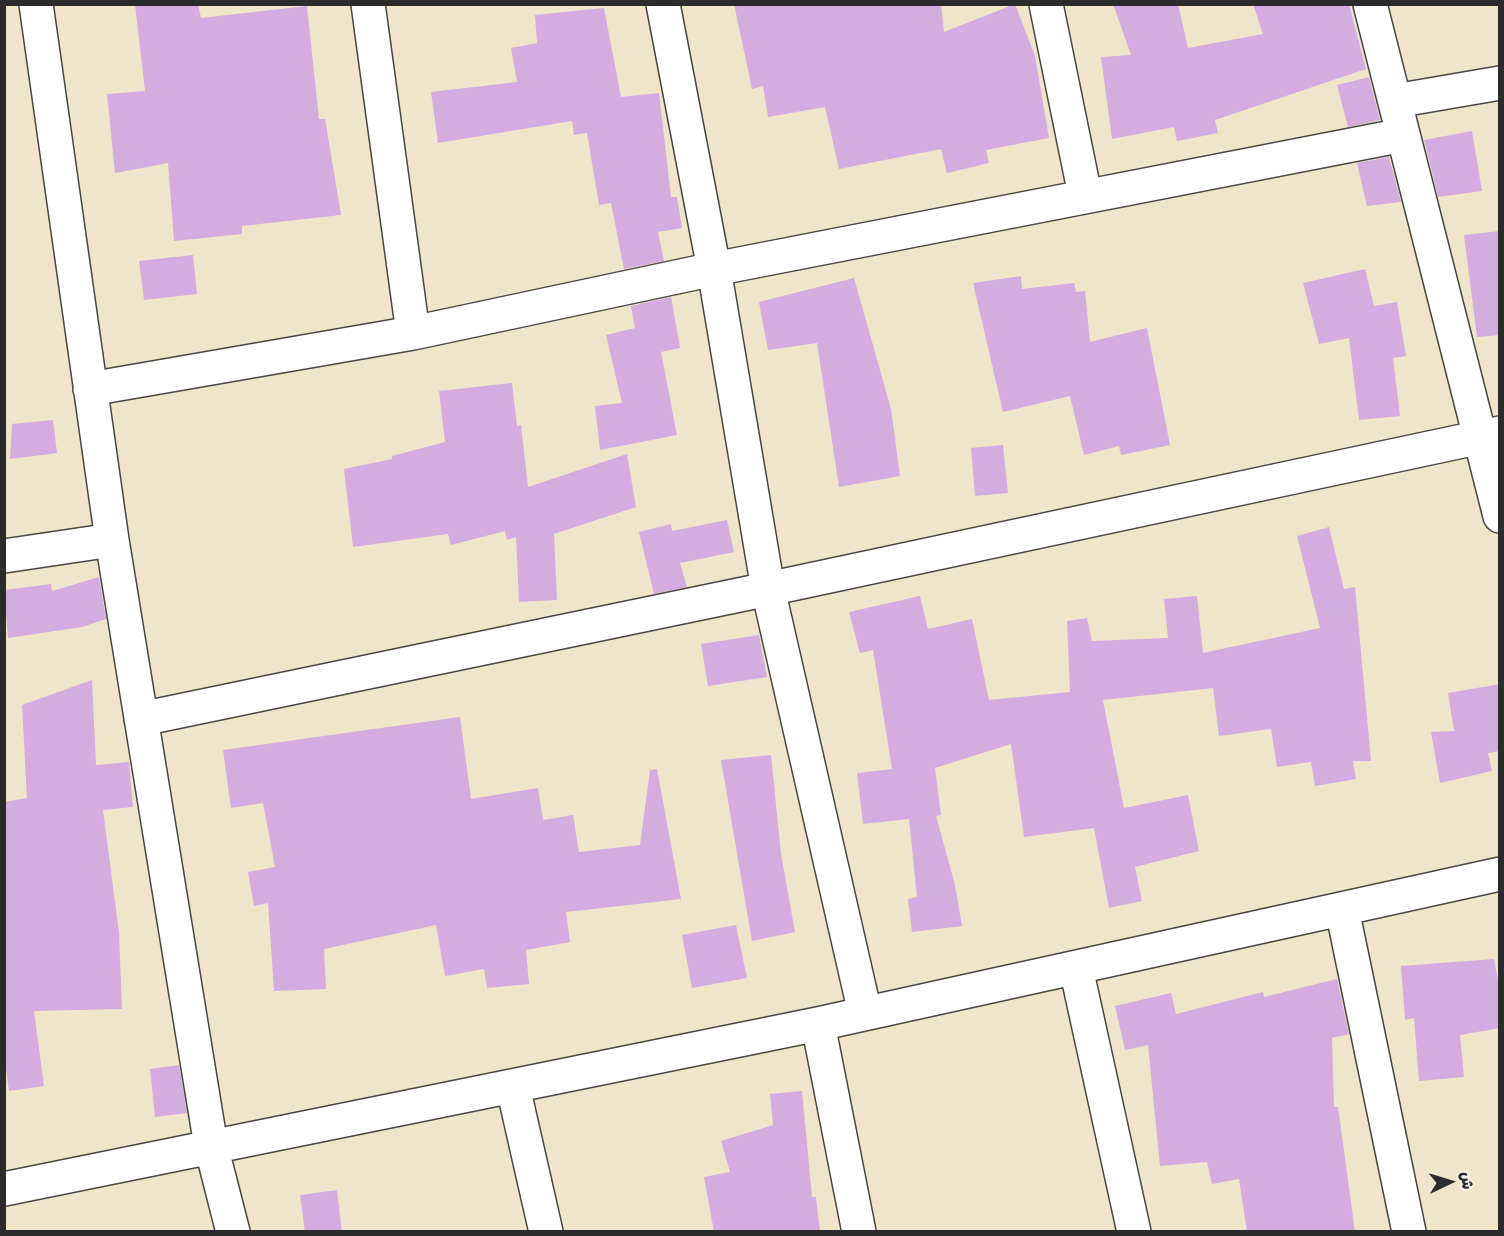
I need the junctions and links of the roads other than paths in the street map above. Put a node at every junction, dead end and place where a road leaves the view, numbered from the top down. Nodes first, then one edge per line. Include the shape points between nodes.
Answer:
1 (36, 4) edge
2 (368, 4) edge
3 (663, 4) edge
4 (1046, 4) edge
5 (1370, 4) edge
6 (1500, 83) edge
7 (1395, 101) junction
8 (1403, 135) junction
9 (1085, 195) junction
10 (714, 269) junction
11 (413, 333) junction
12 (90, 389) junction
13 (1490, 435) edge
14 (1500, 516) edge
15 (112, 540) junction
16 (4, 556) edge
17 (768, 589) junction
18 (141, 719) junction
19 (1500, 874) edge
20 (1342, 909) junction
21 (1076, 968) junction
22 (865, 1013) junction
23 (818, 1024) junction
24 (513, 1087) junction
25 (211, 1146) junction
26 (4, 1189) edge
27 (233, 1232) edge
28 (546, 1232) edge
29 (859, 1232) edge
30 (1134, 1232) edge
31 (1409, 1232) edge

1 - 12 street
2 - 11 street
3 - 10 street
4 - 9 street
5 - 7 street
6 - 7 street
7 - 8 street
8 - 9 street
8 - 13 street
9 - 10 street
10 - 11 street
10 - 17 street
11 - 12 street
12 - 15 street
13 - 14 street
13 - 17 street
15 - 16 street
15 - 18 street
17 - 18 street
17 - 22 street
18 - 25 street
19 - 20 street
20 - 21 street
20 - 31 street
21 - 22 street
21 - 30 street
22 - 23 street
23 - 24 street
23 - 29 street
24 - 25 street
24 - 28 street
25 - 26 street
25 - 27 street

